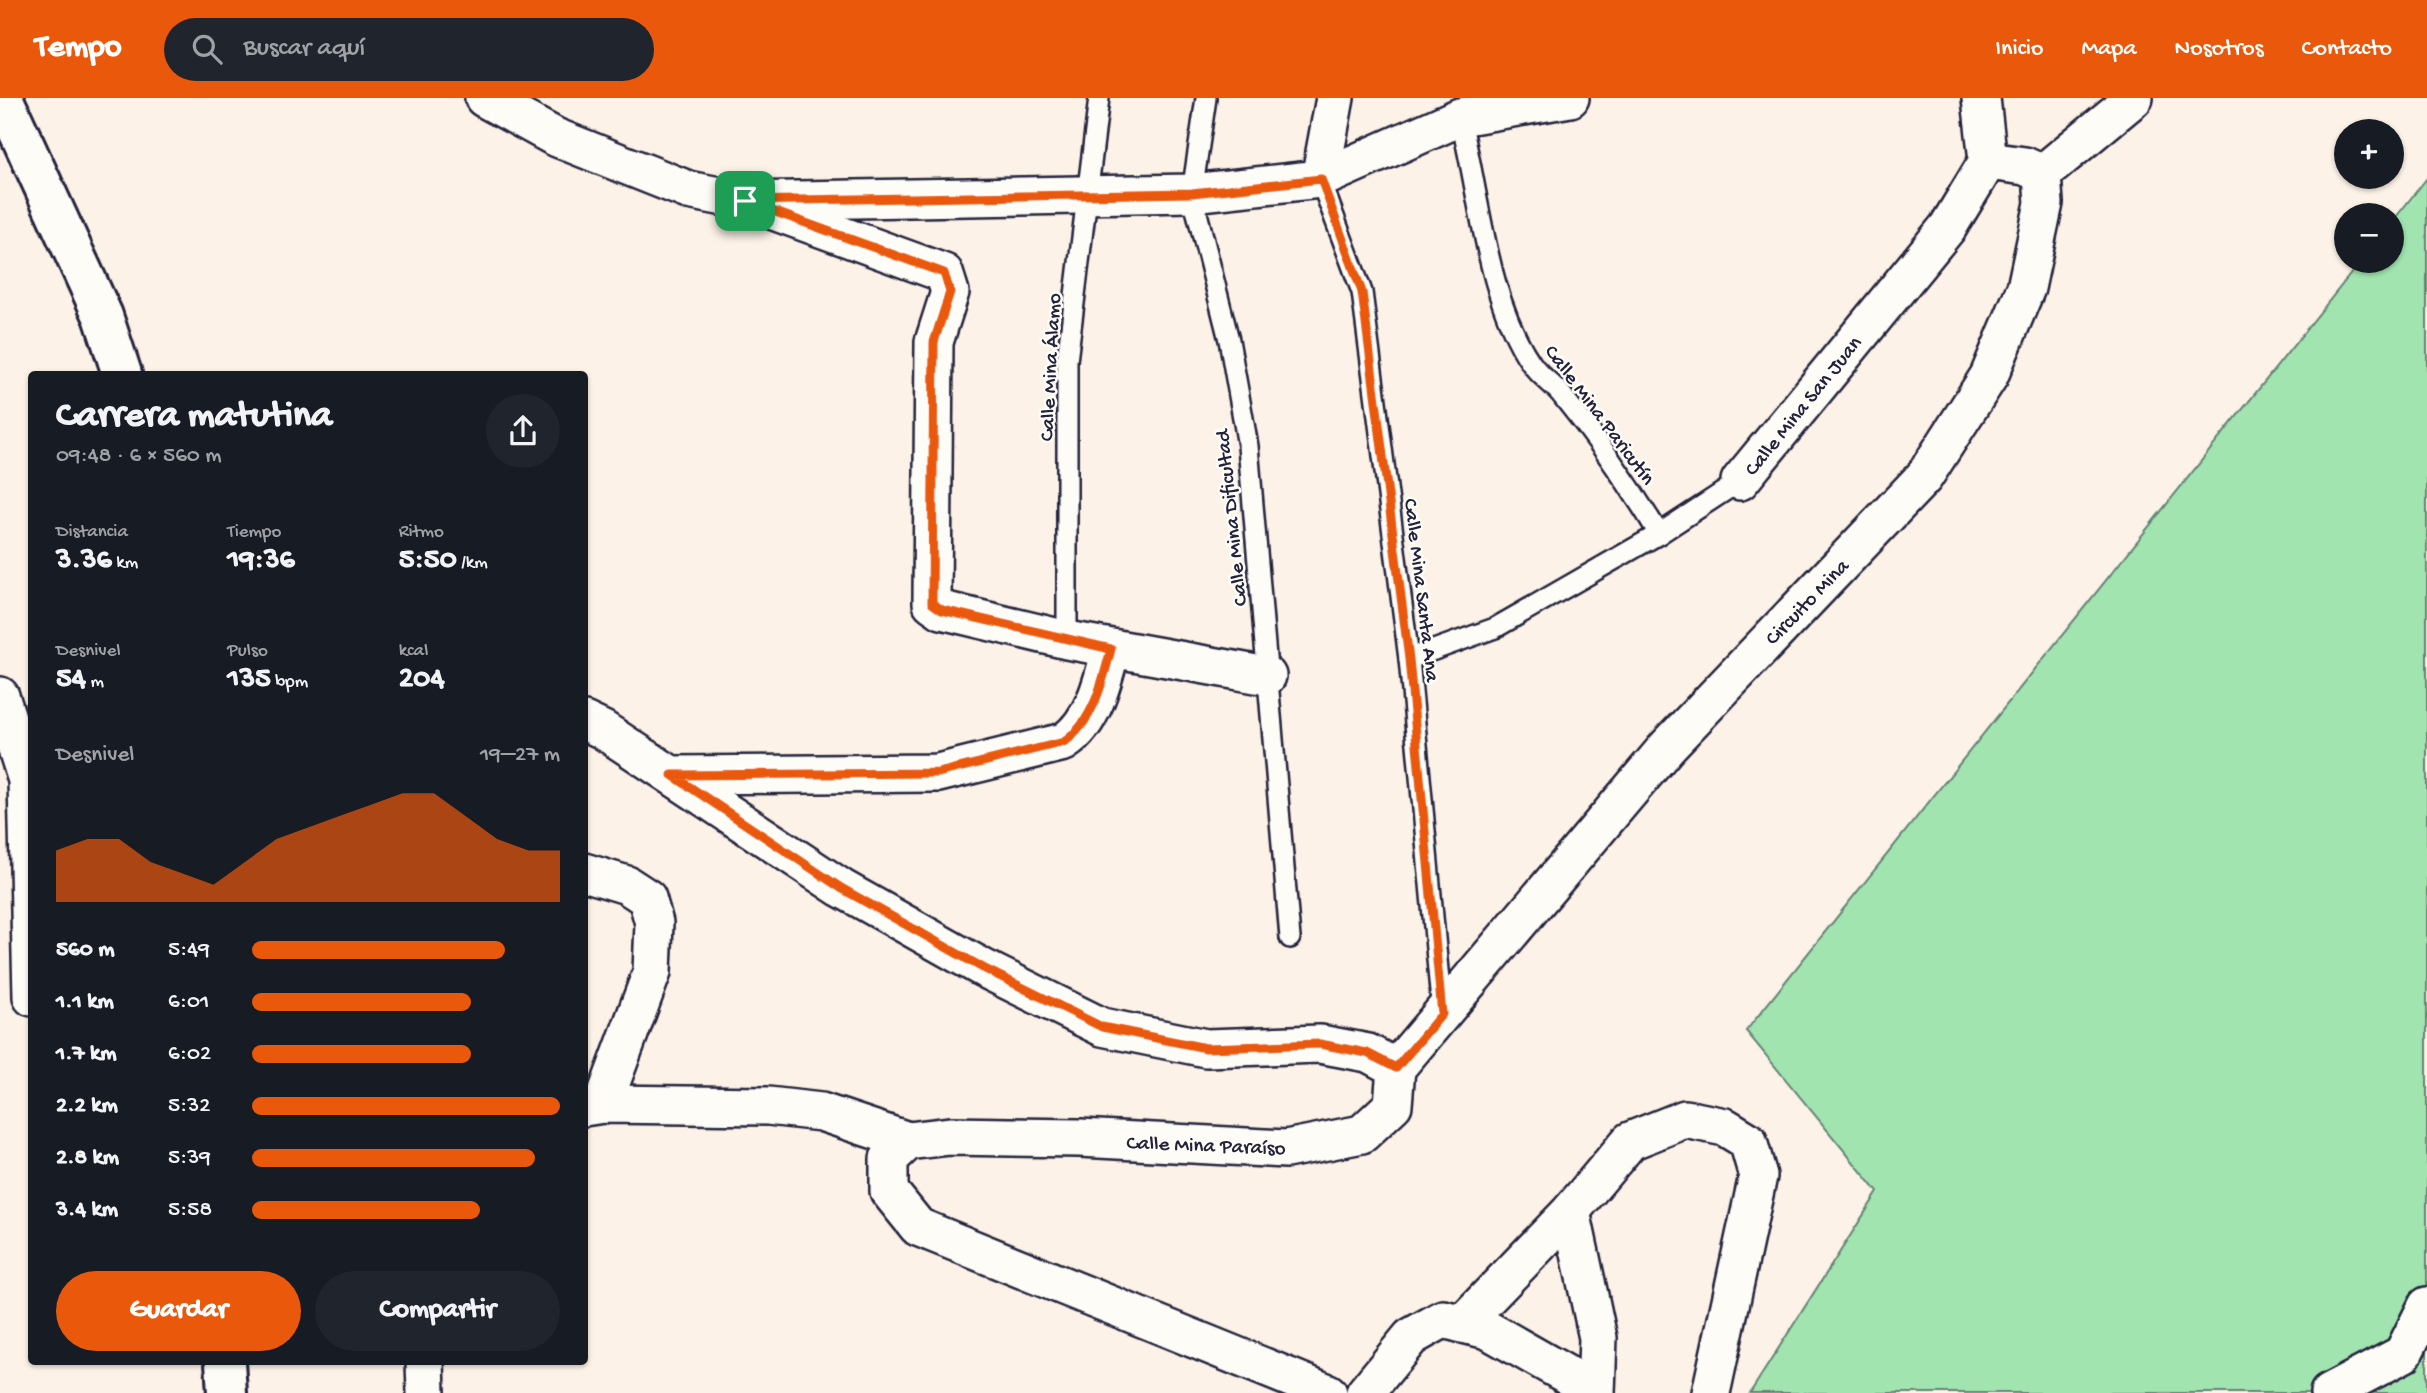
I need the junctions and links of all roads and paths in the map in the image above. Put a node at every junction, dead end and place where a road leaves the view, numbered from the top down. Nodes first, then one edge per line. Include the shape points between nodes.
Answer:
1 (3, 98) edge
2 (484, 98) edge
3 (1099, 98) edge
4 (1206, 98) edge
5 (1335, 98) edge
6 (1570, 98) edge
7 (1981, 98) edge
8 (2134, 98) edge
9 (1460, 117) junction
10 (1988, 161) junction
11 (2042, 174) junction
12 (1321, 179) junction
13 (1085, 193) junction
14 (1192, 193) junction
15 (745, 201) junction
16 (121, 371) edge
17 (1740, 481) joint
18 (1659, 534) junction
19 (1067, 640) junction
20 (1111, 649) junction
21 (1409, 659) junction
22 (1267, 676) junction
23 (0, 696) edge
24 (588, 723) edge
25 (672, 775) junction
26 (28, 823) edge
27 (588, 873) edge
28 (1290, 938) dead end
29 (1442, 1014) junction
30 (1396, 1068) junction
31 (594, 1106) edge
32 (908, 1141) junction
33 (1571, 1211) junction
34 (2427, 1306) edge
35 (1462, 1324) junction
36 (425, 1365) edge
37 (426, 1393) edge
38 (1328, 1393) edge
39 (1365, 1393) edge
40 (1587, 1393) edge
41 (1596, 1393) edge
42 (1711, 1393) edge
43 (2329, 1393) edge

1 - 16 main road via 103,316
2 - 15 street via 555,136 688,190
3 - 13 lane, Calle Mina Álamo
4 - 14 lane, Calle Mina Dificultad
5 - 12 street
6 - 9 street
7 - 10 street
8 - 11 street
9 - 12 street
9 - 18 lane, Calle Mina Paricutín via 1499,293 1514,331 1531,365 1594,435
10 - 11 street via 2025,166
10 - 17 street, Calle Mina San Juan via 1948,227
11 - 29 street, Circuito Mina via 2044,203 2025,288 1989,376 1924,477 1667,747
12 - 14 street
12 - 21 lane, Calle Mina Santa Ana via 1362,292
13 - 14 street
13 - 15 street
13 - 19 lane, Calle Mina Álamo via 1067,361
14 - 22 lane, Calle Mina Dificultad via 1230,340 1248,446
15 - 19 street via 944,273 950,292 934,342 932,603 942,610
17 - 18 lane, Calle Mina San Juan
18 - 21 lane, Calle Mina San Juan via 1495,628
19 - 20 street
20 - 22 street
20 - 25 street via 1101,688 1076,734 1064,742 938,773
21 - 29 lane, Calle Mina Santa Ana
22 - 28 lane, Calle Mina Dificultad
23 - 26 street via 27,780
24 - 25 street
25 - 30 street via 841,888 983,968 1102,1027 1206,1048 1320,1044 1367,1053
27 - 31 street via 626,885 647,898 654,923 652,972
29 - 30 street, Circuito Mina
30 - 32 street, Calle Mina Paraíso via 1393,1105 1362,1134 1286,1149 1080,1138 950,1136
31 - 32 street via 768,1106 821,1112
32 - 38 street via 889,1159 888,1191 918,1227
33 - 35 street
33 - 41 street via 1598,1338
33 - 42 street via 1630,1141 1641,1136 1685,1119 1726,1127 1748,1141 1758,1176
34 - 43 street via 2403,1354
35 - 39 street via 1443,1319 1410,1337
35 - 40 street via 1488,1330 1569,1376
36 - 37 street

